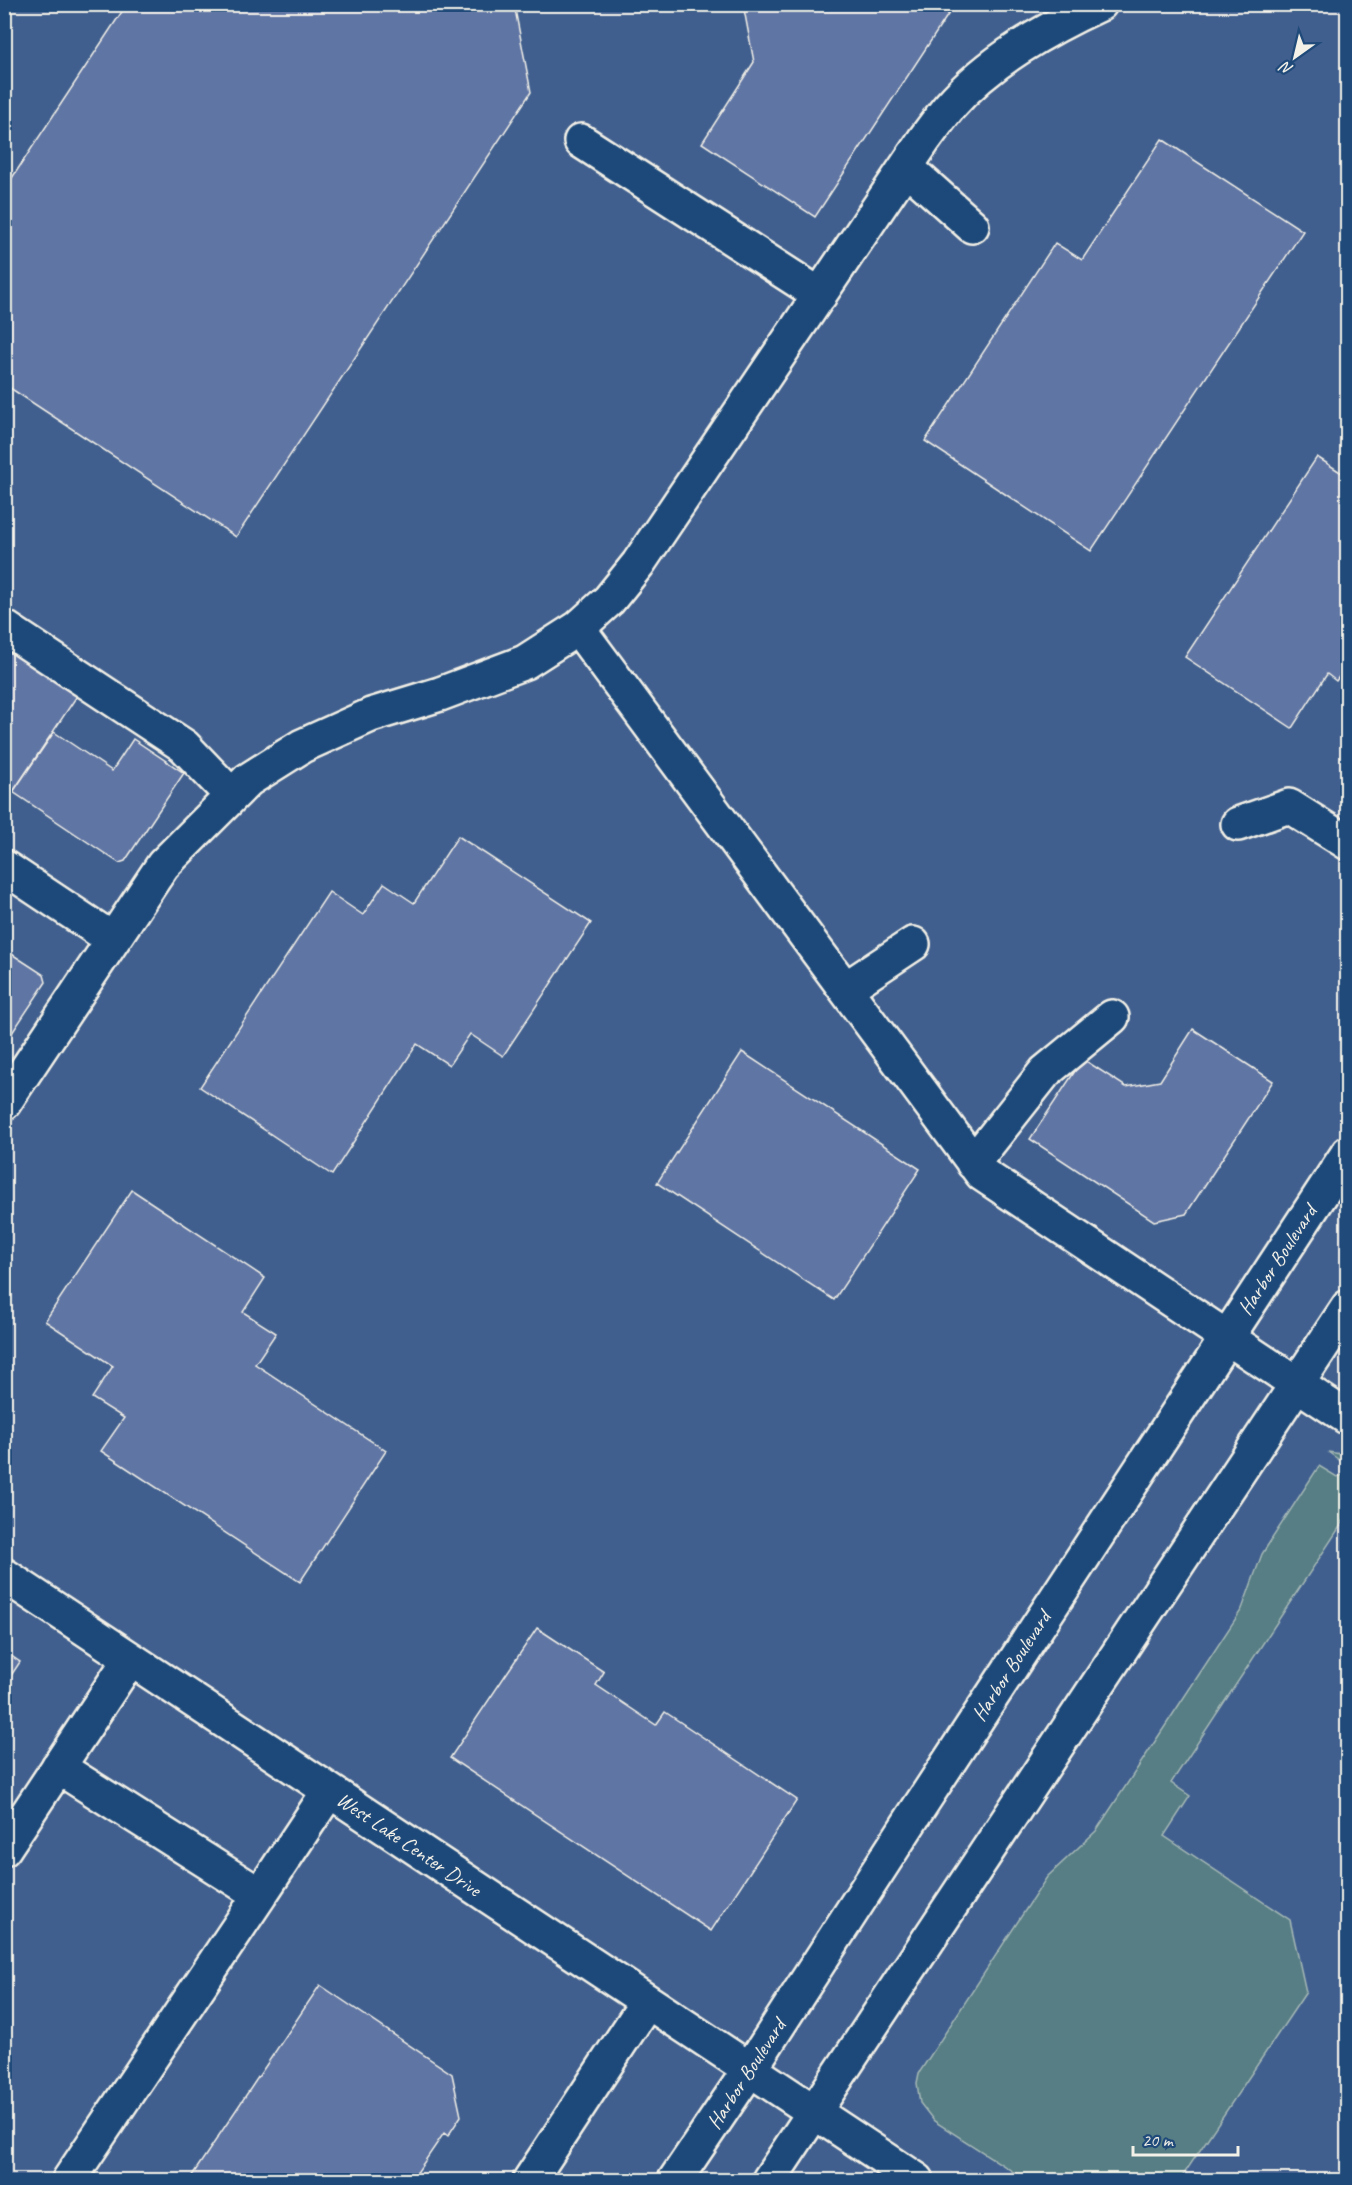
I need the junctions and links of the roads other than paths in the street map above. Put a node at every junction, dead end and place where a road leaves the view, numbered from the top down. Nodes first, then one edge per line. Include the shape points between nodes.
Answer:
1 (1100, 4) edge
2 (581, 141) dead end
3 (906, 167) junction
4 (972, 226) dead end
5 (820, 295) junction
6 (4, 627) edge
7 (578, 628) junction
8 (232, 796) junction
9 (1238, 824) dead end
10 (1347, 843) edge
11 (4, 867) edge
12 (112, 939) junction
13 (913, 944) dead end
14 (846, 989) junction
15 (1112, 1017) dead end
16 (4, 1103) edge
17 (1347, 1153) edge
18 (973, 1162) junction
19 (1347, 1307) edge
20 (1226, 1338) junction
21 (1296, 1385) junction
22 (1347, 1418) edge
23 (4, 1575) edge
24 (130, 1659) junction
25 (58, 1767) junction
26 (329, 1791) junction
27 (4, 1849) edge
28 (260, 1895) junction
29 (647, 2002) junction
30 (750, 2069) junction
31 (813, 2113) junction
32 (69, 2181) edge
33 (530, 2181) edge
34 (675, 2181) edge
35 (769, 2181) edge
36 (917, 2181) edge

1 - 3 main road via 1031,40 979,78 950,106
2 - 5 main road
3 - 4 main road
3 - 5 main road
5 - 7 main road via 638,564 609,600
6 - 8 main road via 184,746
7 - 8 main road via 525,662 371,715 302,746 248,780
7 - 14 main road
8 - 12 main road via 163,865
9 - 10 main road via 1289,806
11 - 12 main road
12 - 16 main road
13 - 14 main road
14 - 18 main road
15 - 18 main road via 1045,1072
17 - 20 main road, Harbor Boulevard
18 - 20 main road via 982,1174
19 - 21 main road
20 - 21 main road
20 - 30 main road, Harbor Boulevard
21 - 22 main road
21 - 31 main road
23 - 24 main road, West Lake Center Drive
24 - 25 main road
24 - 26 main road, West Lake Center Drive
25 - 27 main road
25 - 28 main road
26 - 28 main road
26 - 29 main road, West Lake Center Drive
28 - 32 main road
29 - 30 main road, West Lake Center Drive
29 - 33 main road
30 - 31 main road, West Lake Center Drive
30 - 34 main road, Harbor Boulevard
31 - 35 main road
31 - 36 main road, West Lake Center Drive

